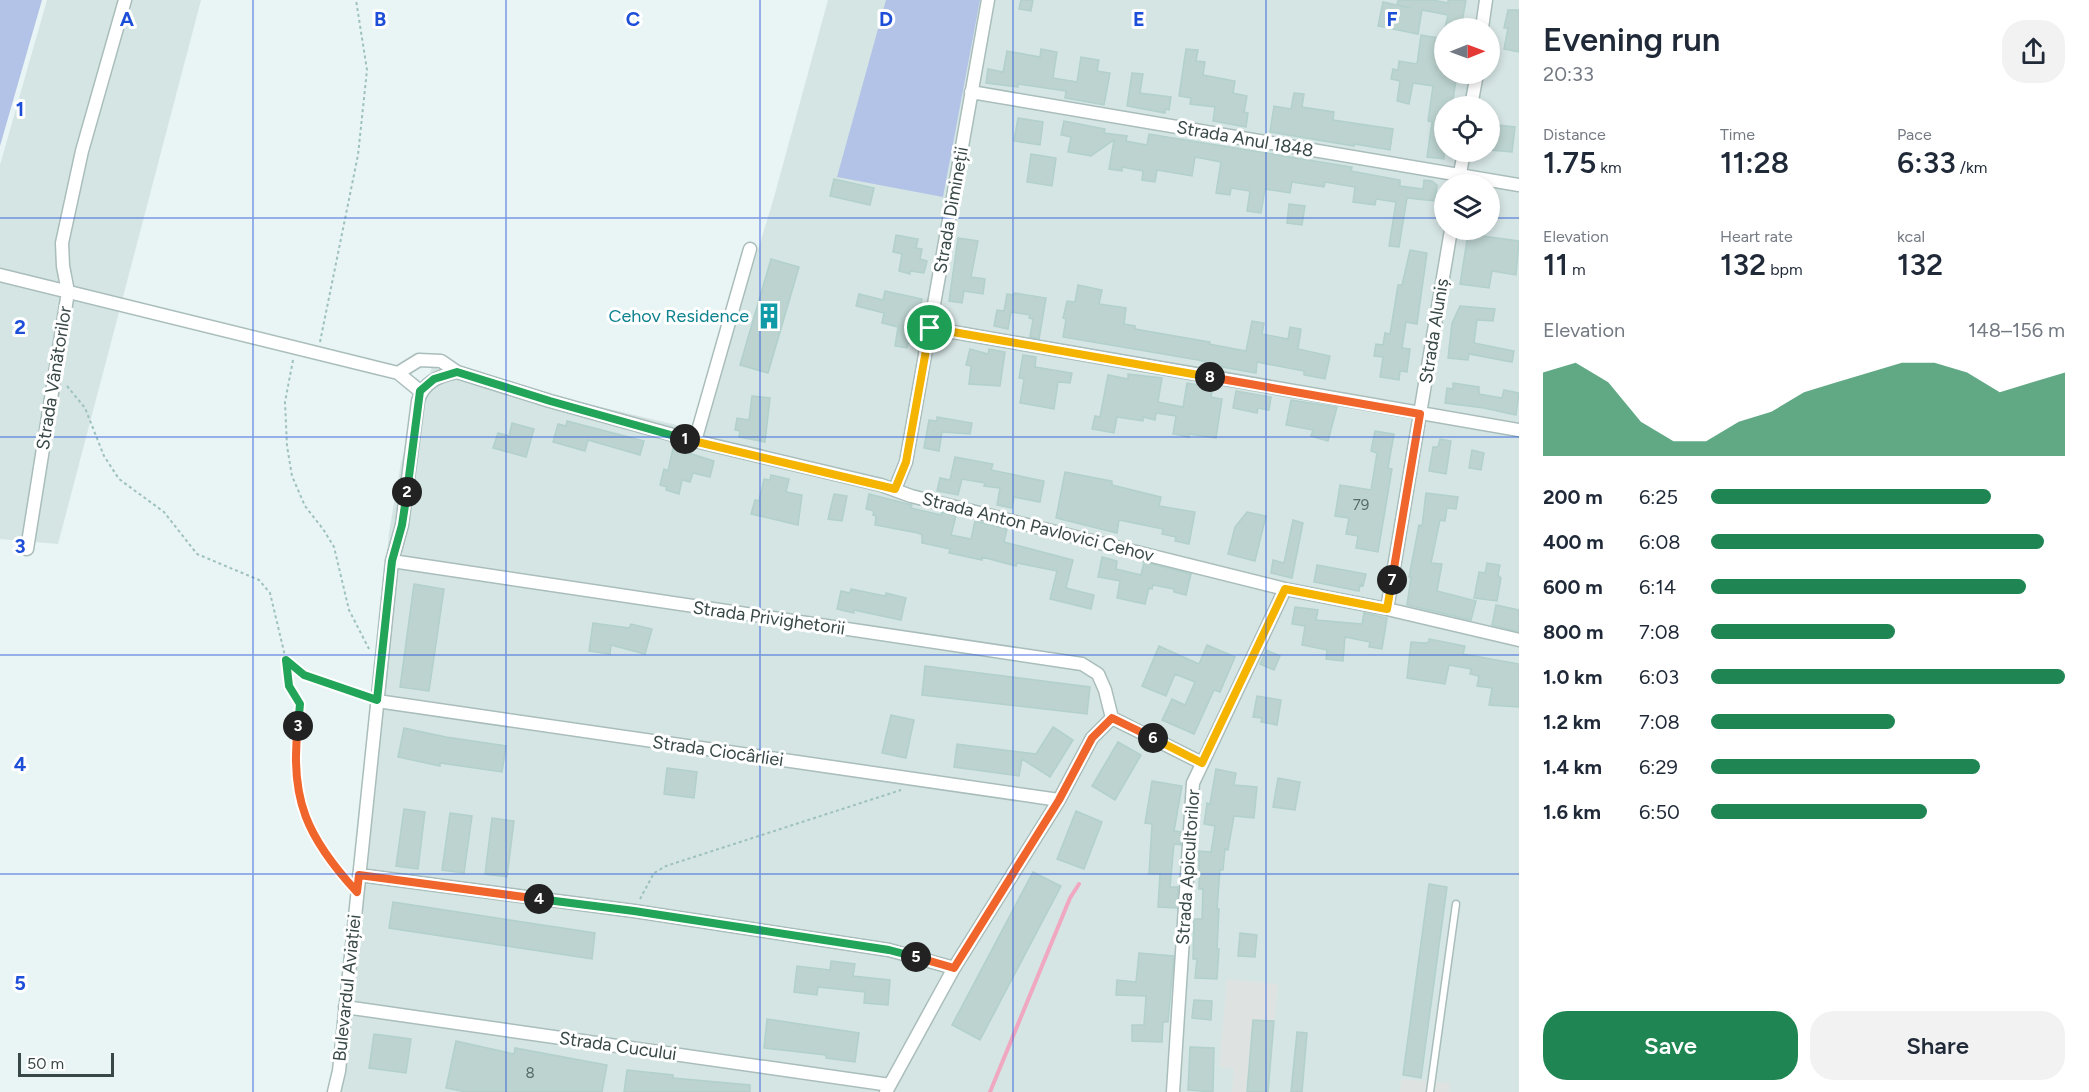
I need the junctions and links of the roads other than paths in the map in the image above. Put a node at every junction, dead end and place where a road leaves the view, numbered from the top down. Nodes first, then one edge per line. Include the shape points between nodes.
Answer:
1 (125, 0) edge
2 (988, 0) edge
3 (1486, 0) edge
4 (1483, 18) edge
5 (971, 92) junction
6 (1434, 175) edge
7 (1500, 183) edge
8 (1519, 185) edge
9 (1449, 240) edge
10 (750, 249) dead end
11 (0, 275) edge
12 (68, 292) junction
13 (930, 328) junction
14 (457, 372) junction
15 (398, 374) junction
16 (420, 391) junction
17 (1420, 414) junction
18 (1519, 430) edge
19 (695, 441) junction
20 (895, 489) junction
21 (27, 549) dead end
22 (392, 561) junction
23 (1285, 589) junction
24 (1387, 609) junction
25 (1519, 640) edge
26 (377, 700) junction
27 (1112, 718) junction
28 (1202, 763) junction
29 (1059, 800) junction
30 (359, 875) junction
31 (1456, 904) dead end
32 (954, 968) junction
33 (345, 1007) junction
34 (888, 1089) edge
35 (334, 1092) edge
36 (1173, 1092) edge
37 (1430, 1092) edge

1 - 12 street, Strada Vânătorilor via 82,151 62,243
2 - 5 street, Strada Dimineții
3 - 4 street
5 - 6 street, Strada Anul 1848
5 - 13 street, Strada Dimineții
7 - 8 street, Strada Anul 1848
9 - 17 street, Strada Aluniș
10 - 19 street
11 - 12 street
12 - 15 street
12 - 21 street, Strada Vânătorilor
13 - 17 street
13 - 20 street, Strada Dimineții via 906,462
14 - 15 street, Strada Anton Pavlovici Cehov via 431,359 419,360
14 - 16 street via 434,379
14 - 19 street, Strada Anton Pavlovici Cehov
15 - 16 street
16 - 22 street, Bulevardul Aviației via 402,525
17 - 18 street
17 - 24 street, Strada Aluniș
19 - 20 street, Strada Anton Pavlovici Cehov
20 - 23 street, Strada Anton Pavlovici Cehov
22 - 26 street, Bulevardul Aviației
22 - 27 street, Strada Privighetorii via 1082,664 1098,674
23 - 24 street, Strada Anton Pavlovici Cehov
23 - 28 street, Strada Apicultorilor
24 - 25 street, Strada Anton Pavlovici Cehov
26 - 29 street, Strada Ciocârliei
26 - 30 street, Bulevardul Aviației
27 - 28 street
27 - 29 street via 1092,738
28 - 36 street, Strada Apicultorilor via 1193,783
29 - 32 street
30 - 32 street via 889,950
30 - 33 street, Bulevardul Aviației
31 - 37 lane
32 - 34 street
33 - 34 street, Strada Cucului
33 - 35 street, Bulevardul Aviației

